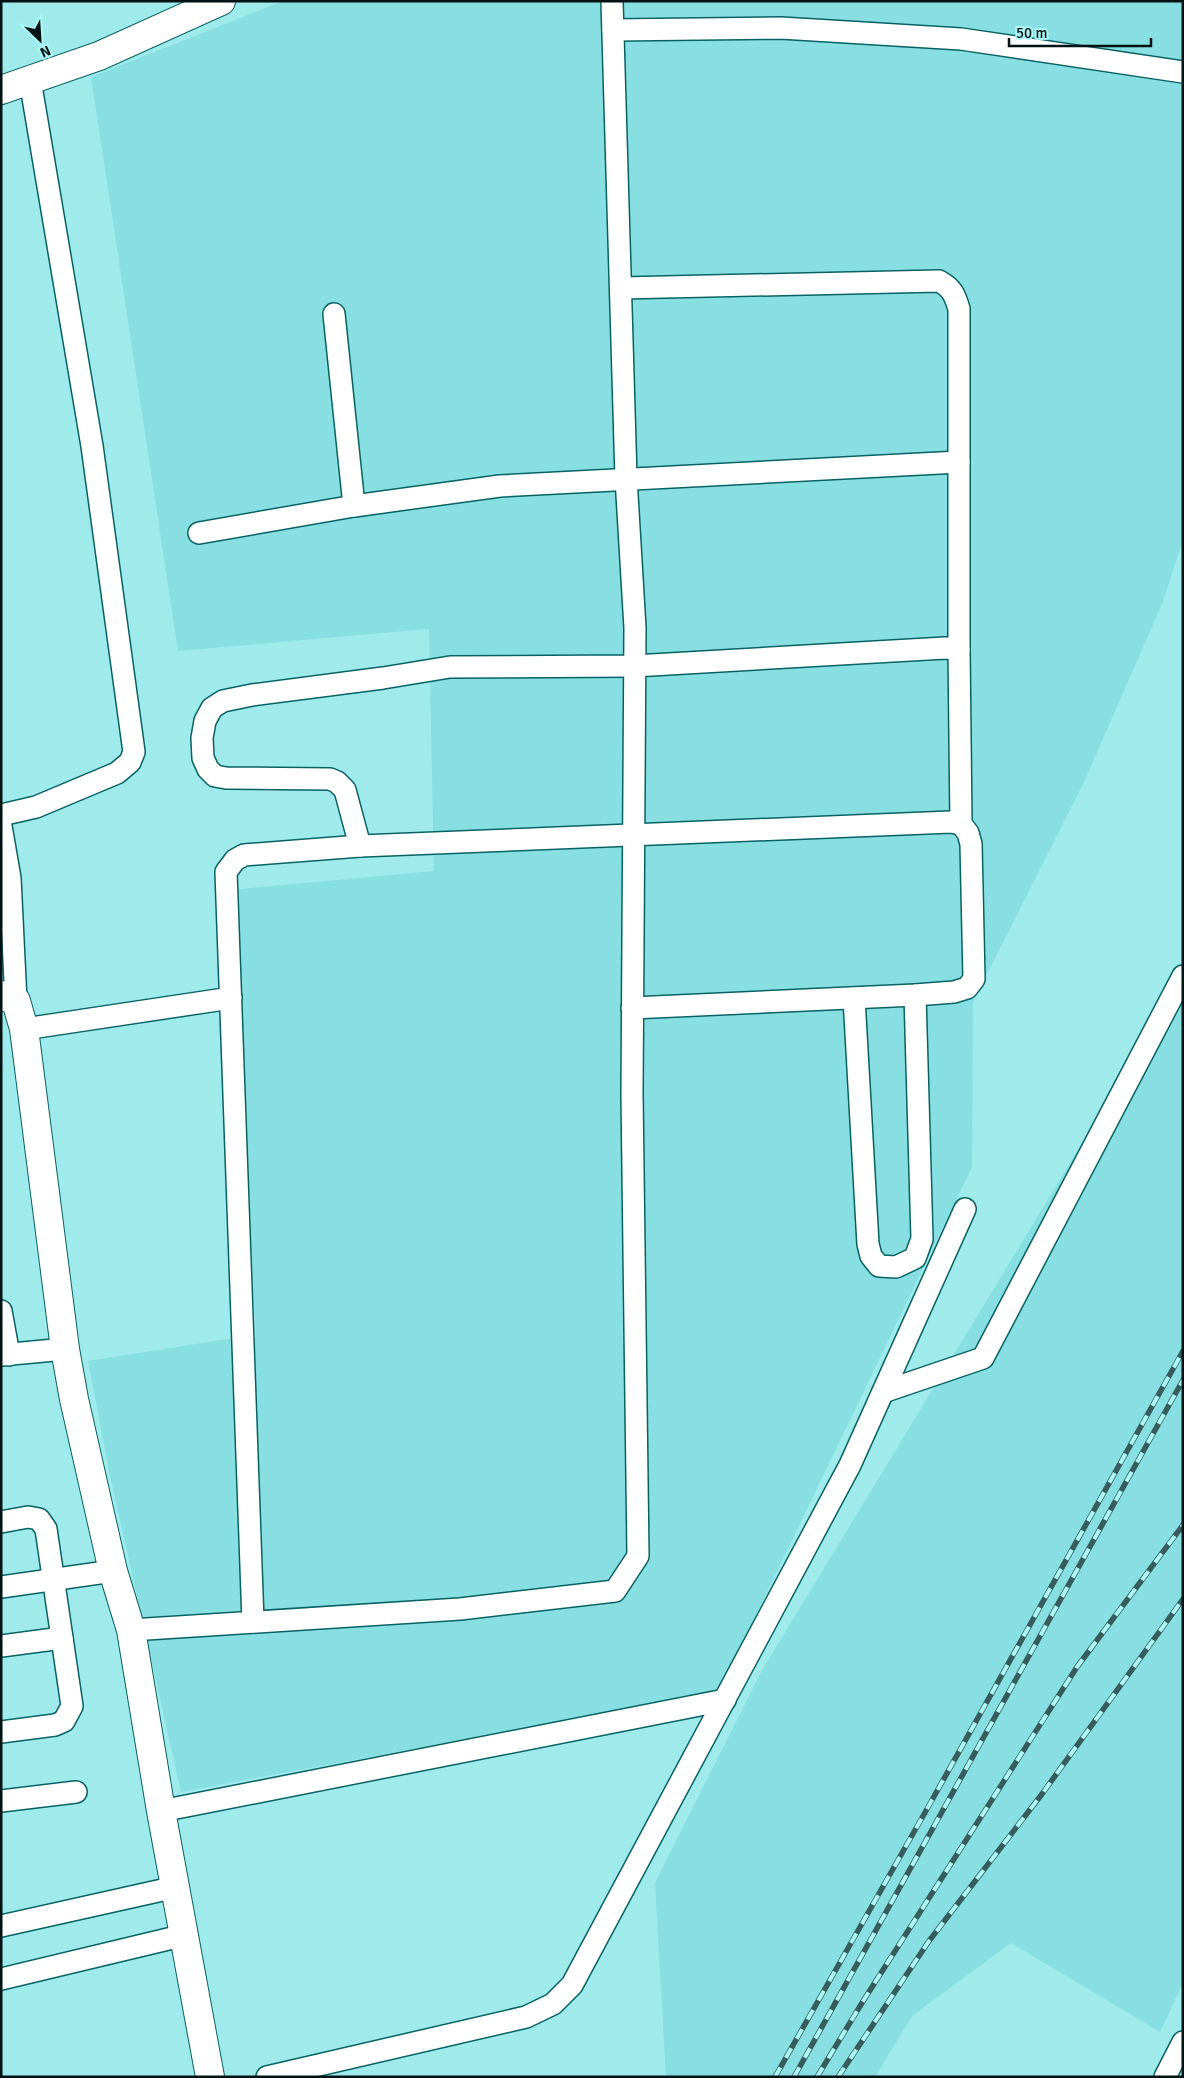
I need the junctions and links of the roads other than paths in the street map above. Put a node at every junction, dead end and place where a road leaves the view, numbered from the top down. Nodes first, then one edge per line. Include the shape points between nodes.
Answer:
1 (221, 1) edge
2 (612, 1) edge
3 (613, 30) junction
4 (1183, 72) edge
5 (30, 80) junction
6 (1, 90) edge
7 (621, 288) junction
8 (334, 314) dead end
9 (959, 462) junction
10 (626, 478) junction
11 (354, 506) junction
12 (198, 532) dead end
13 (959, 649) junction
14 (634, 666) junction
15 (1, 815) edge
16 (961, 824) junction
17 (1, 826) edge
18 (633, 835) junction
19 (360, 846) junction
20 (1183, 976) edge
21 (915, 995) junction
22 (9, 998) edge
23 (231, 998) junction
24 (854, 998) junction
25 (632, 1008) junction
26 (24, 1029) junction
27 (965, 1209) dead end
28 (1, 1311) edge
29 (65, 1349) junction
30 (5, 1355) edge
31 (882, 1392) junction
32 (1, 1522) edge
33 (113, 1572) junction
34 (54, 1580) junction
35 (1, 1587) edge
36 (253, 1622) junction
37 (131, 1630) junction
38 (62, 1638) junction
39 (1, 1646) edge
40 (725, 1700) junction
41 (1, 1732) edge
42 (76, 1792) dead end
43 (1, 1801) edge
44 (161, 1811) junction
45 (176, 1887) junction
46 (1, 1926) edge
47 (185, 1935) junction
48 (1, 1979) edge
49 (197, 2012) junction
50 (1183, 2042) edge
51 (197, 2077) edge
52 (210, 2077) edge
53 (224, 2077) edge
54 (267, 2077) edge
55 (1165, 2077) edge

1 - 5 street via 99,56
2 - 3 street
3 - 4 street via 781,28 961,39
3 - 7 street
5 - 6 street
5 - 15 street via 92,446 134,752 130,762 117,773 36,807
7 - 9 street via 939,281 950,287 959,309
7 - 10 street
8 - 11 street
9 - 10 street
9 - 13 street
10 - 11 street via 500,486
10 - 14 street via 635,628
11 - 12 street
13 - 14 street
13 - 16 street
14 - 18 street
14 - 19 street via 450,667 261,693 223,701 212,708 202,738 203,758 215,776 330,779 337,782 345,790
16 - 18 street
16 - 21 street via 971,844 974,980 967,988 954,992
17 - 22 street via 10,878
18 - 19 street
18 - 25 street
19 - 23 street via 244,855 235,860 226,872
20 - 31 street via 983,1358
21 - 24 street
21 - 24 street via 922,1239 915,1258 896,1267 879,1266 871,1256 868,1244
22 - 26 street
23 - 26 street
23 - 36 street
24 - 25 street
25 - 36 street via 638,1556 615,1591 460,1609
26 - 29 street
27 - 31 street
28 - 30 street
29 - 30 street
29 - 33 street
31 - 40 street via 850,1464
32 - 34 street via 28,1517 43,1522
33 - 34 street
33 - 37 street
34 - 35 street
34 - 38 street
36 - 37 street
37 - 44 street
38 - 39 street
38 - 41 street via 72,1706 70,1713 55,1725
40 - 44 street
40 - 54 street via 572,1985 553,2004 526,2017
42 - 43 street
44 - 45 street
45 - 46 street
45 - 47 street
47 - 48 street
47 - 49 street
49 - 51 street
49 - 52 street
49 - 53 street
50 - 55 street

